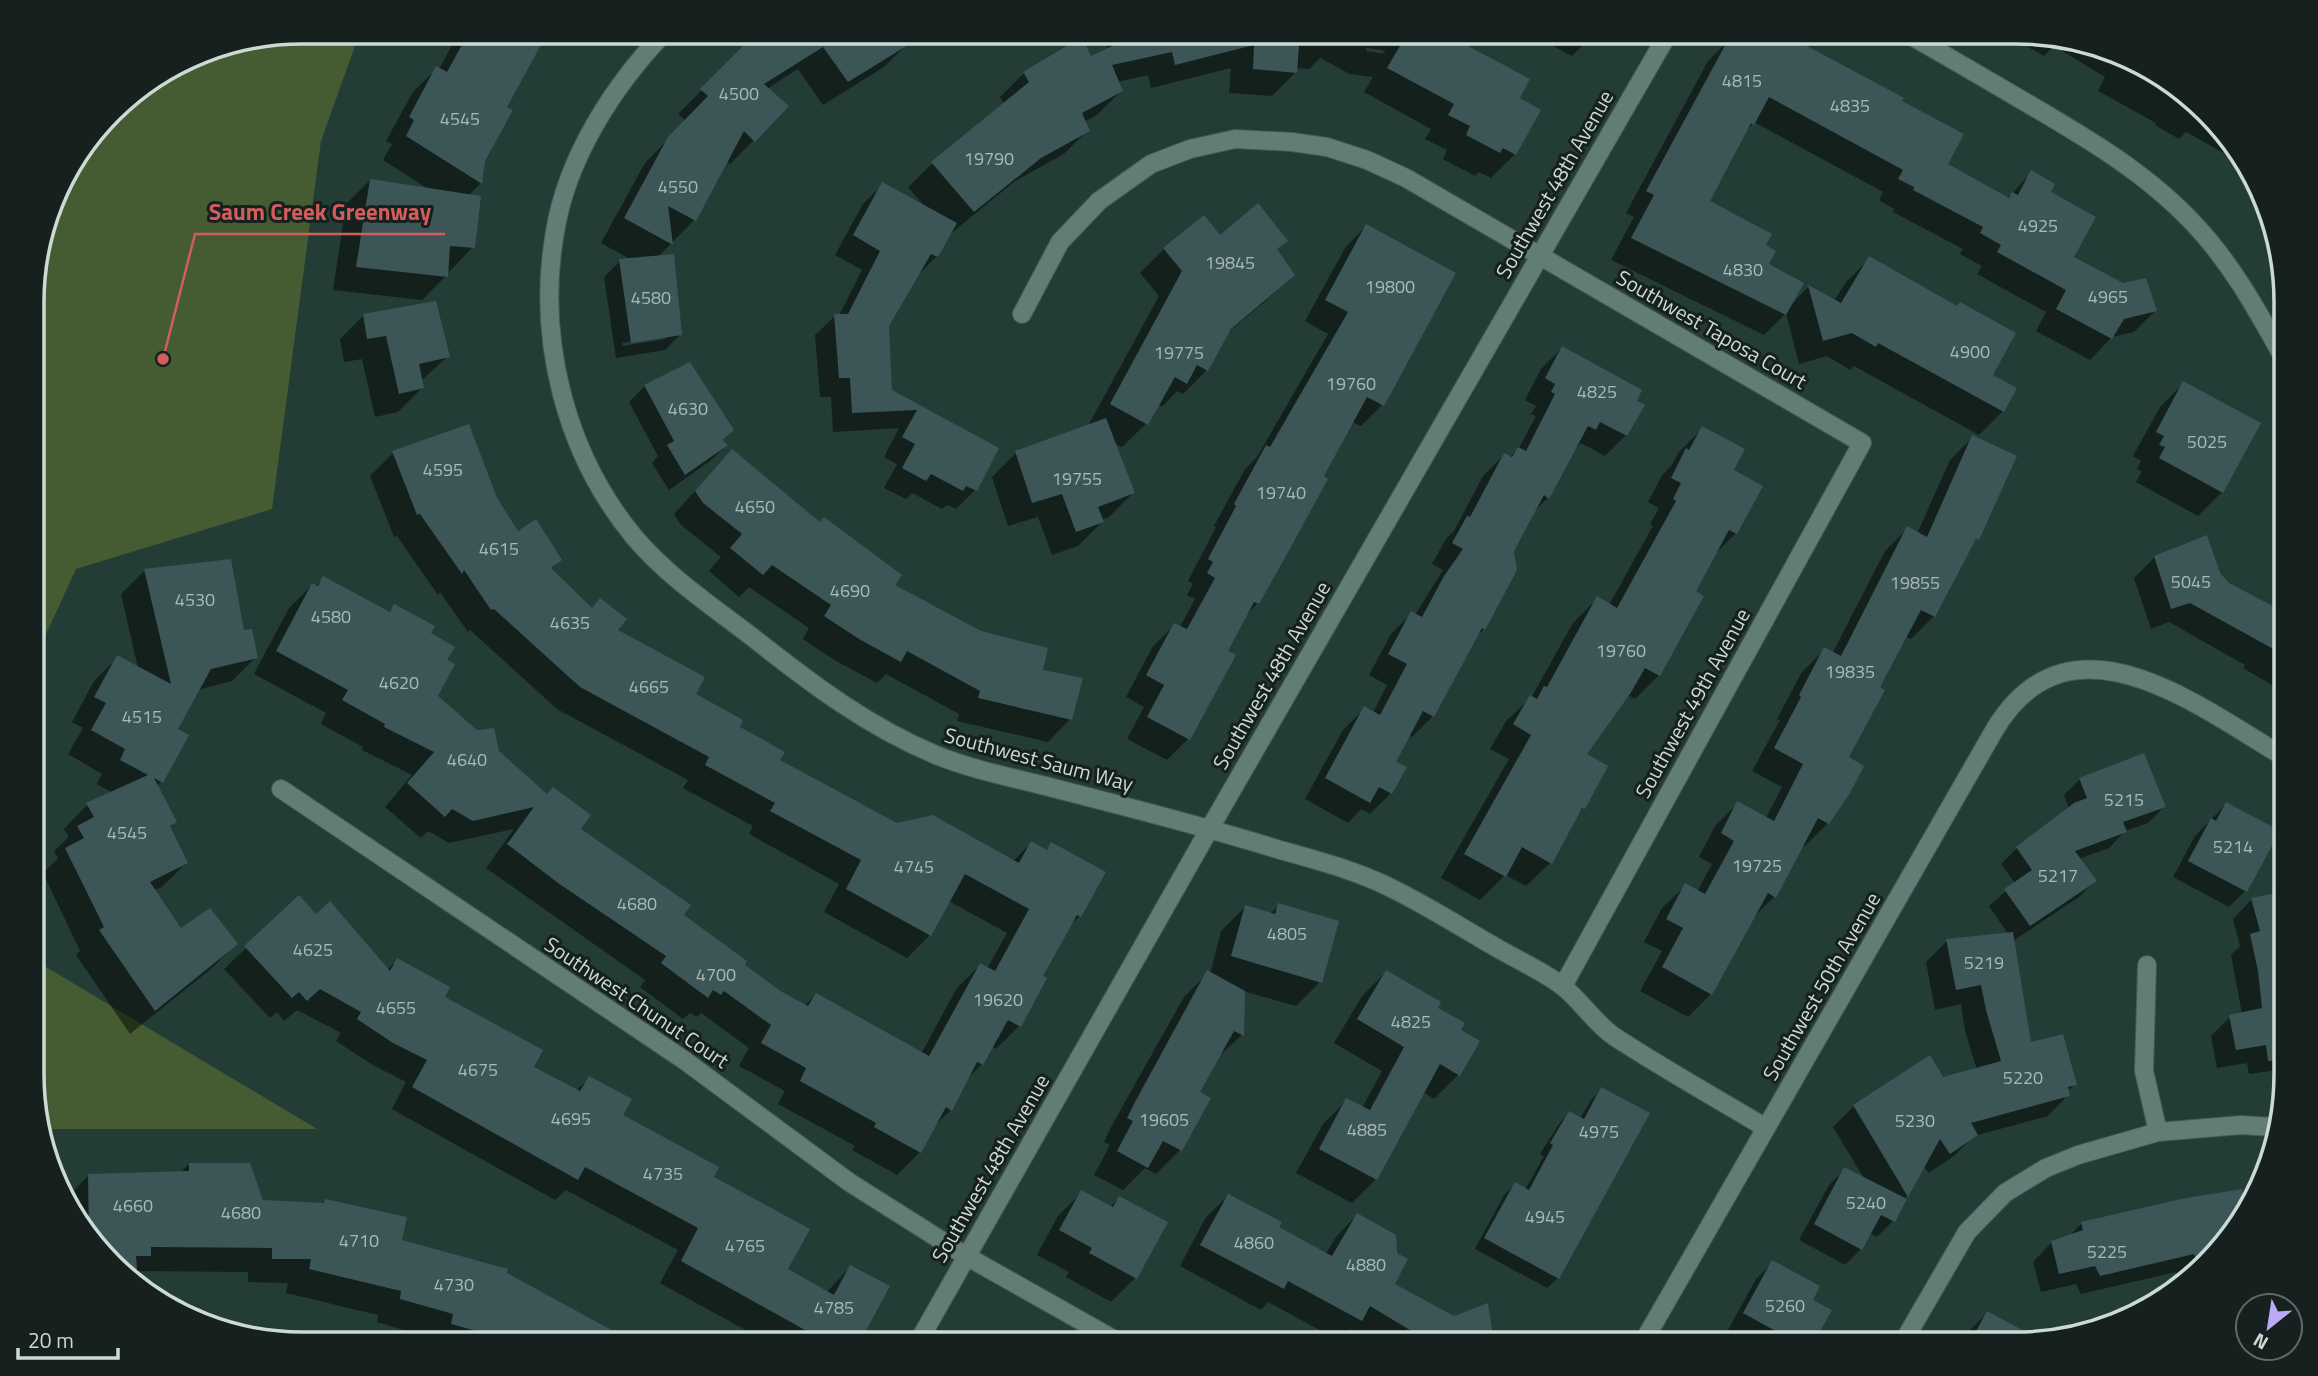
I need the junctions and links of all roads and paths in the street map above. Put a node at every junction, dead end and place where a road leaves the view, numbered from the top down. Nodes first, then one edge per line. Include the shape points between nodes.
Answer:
1 (654, 44) edge
2 (1662, 44) edge
3 (1925, 44) edge
4 (1540, 254) junction
5 (1022, 314) dead end
6 (2274, 340) edge
7 (1862, 443) joint
8 (2274, 751) edge
9 (281, 789) dead end
10 (1210, 828) junction
11 (2147, 965) dead end
12 (1563, 986) junction
13 (2269, 1126) edge
14 (1766, 1128) junction
15 (2158, 1132) junction
16 (966, 1256) junction
17 (924, 1332) edge
18 (1101, 1332) edge
19 (1649, 1332) edge
20 (1909, 1332) edge

1 - 10 street, Southwest Saum Way via 605,106 566,190 555,232 550,328 558,374 569,423 609,503 638,542 680,580 815,685 898,738 942,758
2 - 4 street, Southwest 48th Avenue
3 - 6 street via 2082,135 2169,199 2225,263
4 - 5 street, Southwest Taposa Court via 1367,160 1327,147 1235,139 1151,164 1099,201 1060,242
4 - 7 street, Southwest Taposa Court
4 - 10 street, Southwest 48th Avenue
7 - 12 street, Southwest 49th Avenue
8 - 14 street, Southwest 50th Avenue via 2165,688 2115,670 2062,673 2023,695 2002,717
9 - 16 street, Southwest Chunut Court via 684,1059 849,1182
10 - 12 street, Southwest Saum Way via 1350,870 1391,888
10 - 16 street, Southwest 48th Avenue
11 - 15 street via 2144,1071
12 - 14 street, Southwest Saum Way via 1610,1034
13 - 15 street
14 - 19 street, Southwest 50th Avenue
15 - 20 street via 2078,1155 2005,1193 1967,1232
16 - 17 street, Southwest 48th Avenue
16 - 18 street, Southwest Chunut Court

